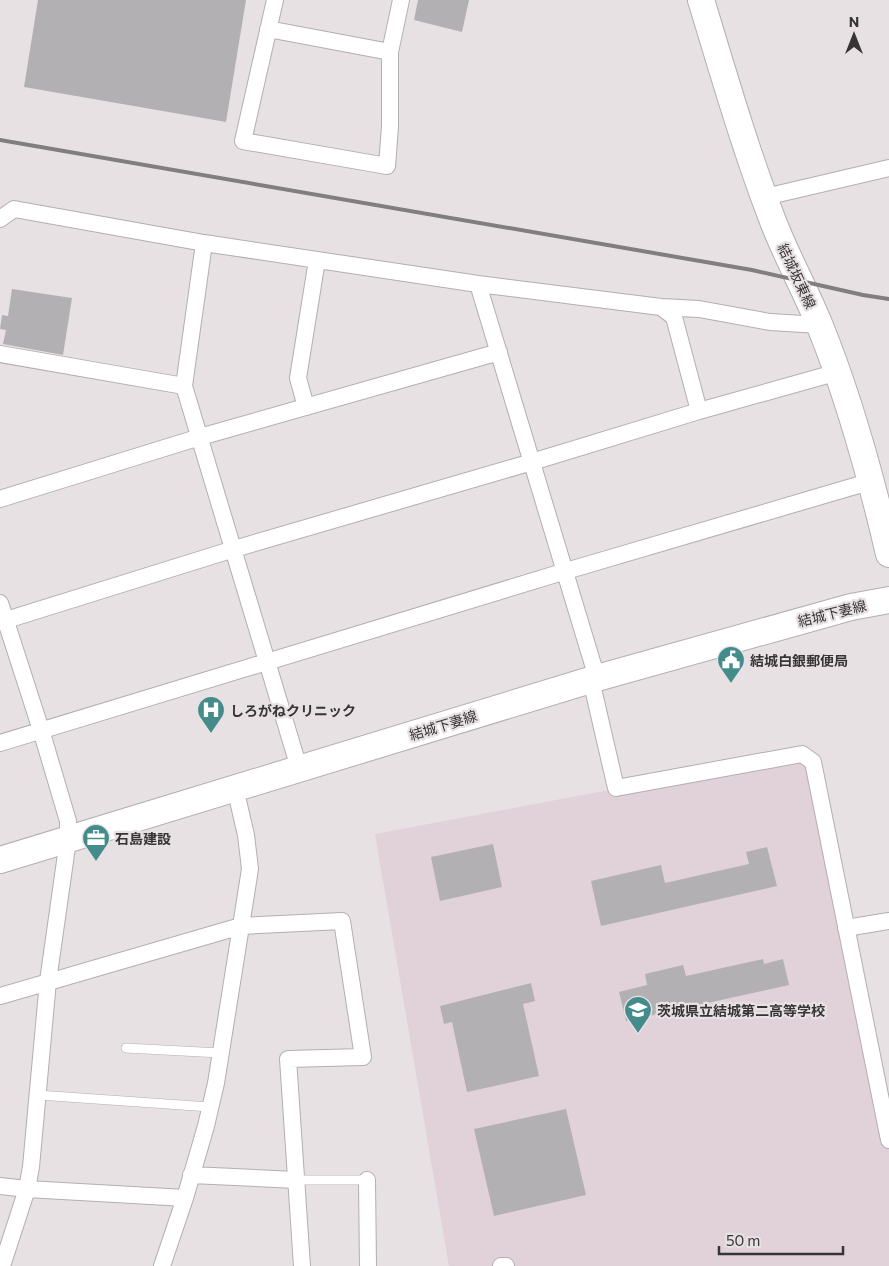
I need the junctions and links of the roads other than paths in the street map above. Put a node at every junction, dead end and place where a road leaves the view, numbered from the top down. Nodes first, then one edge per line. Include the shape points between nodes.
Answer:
1 (275, 0) edge
2 (401, 0) edge
3 (701, 0) edge
4 (268, 29) junction
5 (390, 52) junction
6 (889, 168) edge
7 (764, 197) junction
8 (0, 219) edge
9 (204, 243) junction
10 (317, 260) junction
11 (478, 284) junction
12 (661, 307) junction
13 (820, 325) junction
14 (499, 352) junction
15 (0, 354) edge
16 (838, 372) junction
17 (184, 386) junction
18 (306, 407) junction
19 (699, 411) junction
20 (200, 438) junction
21 (532, 462) junction
22 (872, 481) junction
23 (0, 499) edge
24 (234, 549) junction
25 (889, 554) edge
26 (566, 570) junction
27 (889, 600) edge
28 (0, 603) edge
29 (3, 621) edge
30 (267, 661) junction
31 (594, 679) junction
32 (41, 730) junction
33 (0, 742) edge
34 (299, 768) junction
35 (235, 788) junction
36 (68, 840) junction
37 (0, 860) edge
38 (889, 921) edge
39 (242, 926) junction
40 (846, 928) junction
41 (48, 981) junction
42 (0, 996) edge
43 (126, 1048) dead end
44 (220, 1053) junction
45 (38, 1095) junction
46 (210, 1108) junction
47 (889, 1140) edge
48 (191, 1175) junction
49 (296, 1180) junction
50 (367, 1180) joint
51 (0, 1186) edge
52 (27, 1189) junction
53 (185, 1198) junction
54 (5, 1265) edge
55 (162, 1266) edge
56 (302, 1266) edge
57 (368, 1266) edge
58 (501, 1266) edge
59 (506, 1266) edge

1 - 4 street
2 - 5 street
3 - 7 main road, 結城坂東線
4 - 5 street
4 - 5 street via 244,141 387,166
6 - 7 street
7 - 13 main road, 結城坂東線
8 - 9 street via 14,209
9 - 10 street
9 - 17 street
10 - 11 street
10 - 18 street via 298,378
11 - 12 street
11 - 14 street
12 - 13 street via 699,309 770,322
12 - 19 street via 674,317
13 - 16 main road, 結城坂東線
14 - 18 street
14 - 21 street
15 - 17 street
16 - 19 street
16 - 22 main road, 結城坂東線
17 - 20 street
18 - 20 street
19 - 21 street
20 - 23 street
20 - 24 street
21 - 24 street
21 - 26 street
22 - 25 main road, 結城坂東線
22 - 26 street
24 - 29 street
24 - 30 street
26 - 30 street
26 - 31 street
27 - 31 main road, 結城下妻線 via 850,607
28 - 29 street
29 - 32 street
30 - 32 street
30 - 34 street
31 - 34 main road, 結城下妻線
31 - 40 street via 616,788 802,754 813,762
32 - 33 street
32 - 36 street via 68,821
34 - 35 main road, 結城下妻線
35 - 36 main road, 結城下妻線
35 - 39 street via 250,869
36 - 37 main road, 結城下妻線
36 - 41 street
38 - 40 street
39 - 41 street
39 - 44 street
39 - 49 street via 342,921 363,1056 288,1059
40 - 47 street
41 - 42 street
41 - 45 street
43 - 44 lane
44 - 46 street
45 - 46 lane
45 - 52 street
46 - 48 street
48 - 49 street
48 - 53 street
49 - 50 lane
49 - 56 street
50 - 57 street
51 - 52 street
52 - 53 street
52 - 54 street
53 - 55 street
58 - 59 street

